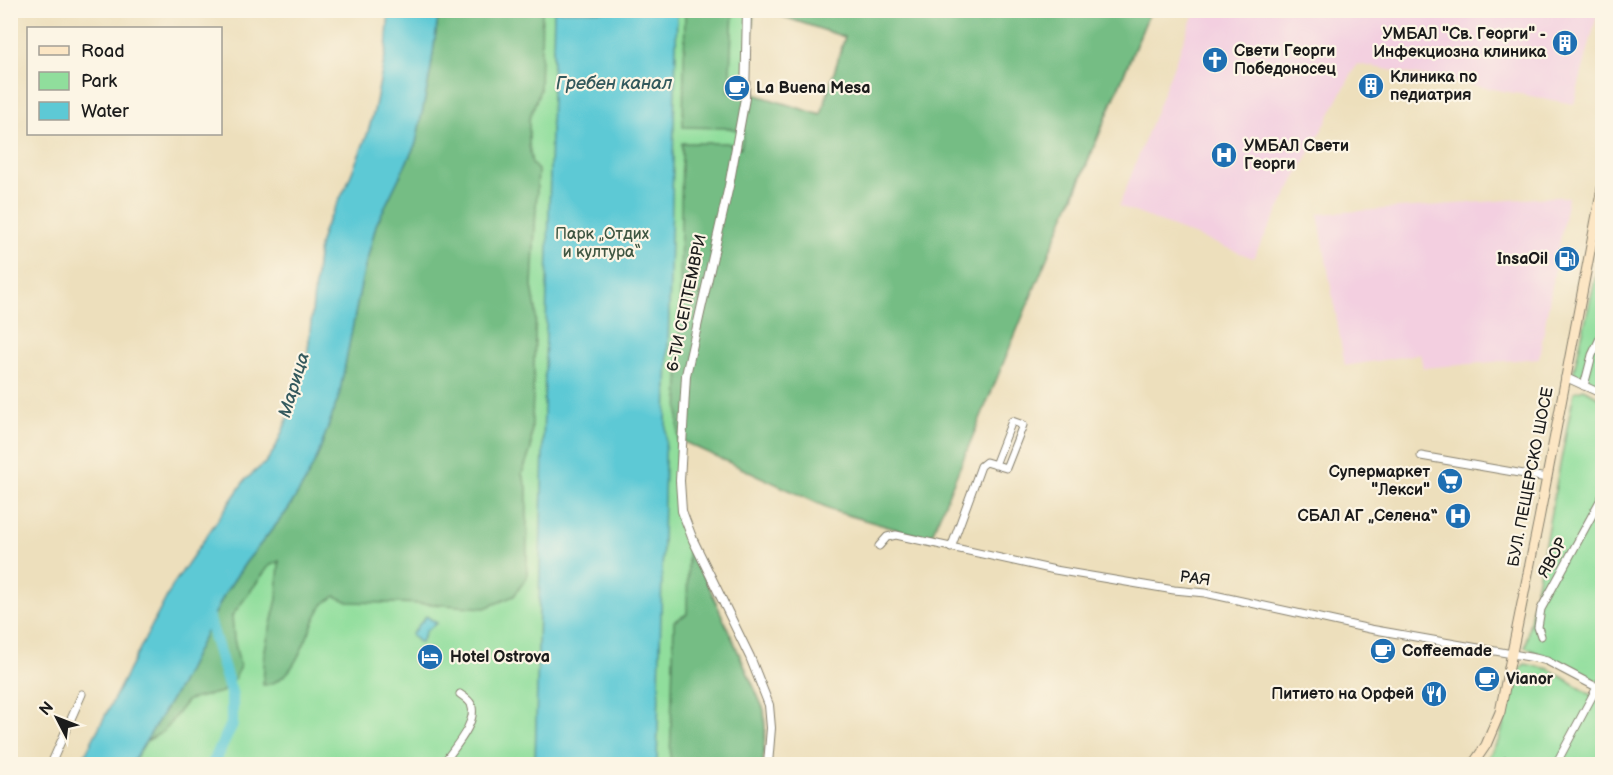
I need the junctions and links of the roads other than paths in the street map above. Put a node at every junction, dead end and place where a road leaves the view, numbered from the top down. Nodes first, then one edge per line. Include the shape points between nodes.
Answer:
1 (747, 10) edge
2 (1602, 188) edge
3 (1602, 334) edge
4 (1565, 377) junction
5 (1584, 386) junction
6 (1602, 394) edge
7 (1421, 456) dead end
8 (995, 465) junction
9 (1547, 478) junction
10 (1602, 497) edge
11 (879, 546) dead end
12 (951, 548) junction
13 (1540, 636) dead end
14 (1511, 654) junction
15 (1602, 678) edge
16 (1600, 689) edge
17 (82, 694) dead end
18 (460, 694) dead end
19 (51, 765) edge
20 (443, 765) edge
21 (768, 765) edge
22 (1473, 765) edge
23 (1500, 765) edge
24 (1515, 765) edge
25 (1556, 765) edge

1 - 21 street, 6-ТИ СЕПТЕМВРИ via 745,98 686,375 680,481 682,511 693,540 769,705
2 - 4 main road, БУЛ. ПЕЩЕРСКО ШОСЕ
3 - 5 street
4 - 5 street
4 - 9 main road, БУЛ. ПЕЩЕРСКО ШОСЕ
5 - 6 street
7 - 9 street
8 - 8 street via 1006,468 1023,424 1012,421
8 - 12 street via 986,462 981,466
9 - 14 main road, БУЛ. ПЕЩЕРСКО ШОСЕ
10 - 13 street, ЯВОР via 1541,609
11 - 12 street, РАЯ via 887,537 896,535
12 - 14 street, РАЯ via 1055,570 1205,593 1370,629
14 - 16 street via 1547,661
14 - 22 main road, БУЛ. ПЕЩЕРСКО ШОСЕ via 1500,712
15 - 16 street
16 - 25 street
17 - 19 street
18 - 20 street via 472,708 470,726
23 - 24 street via 1505,761

